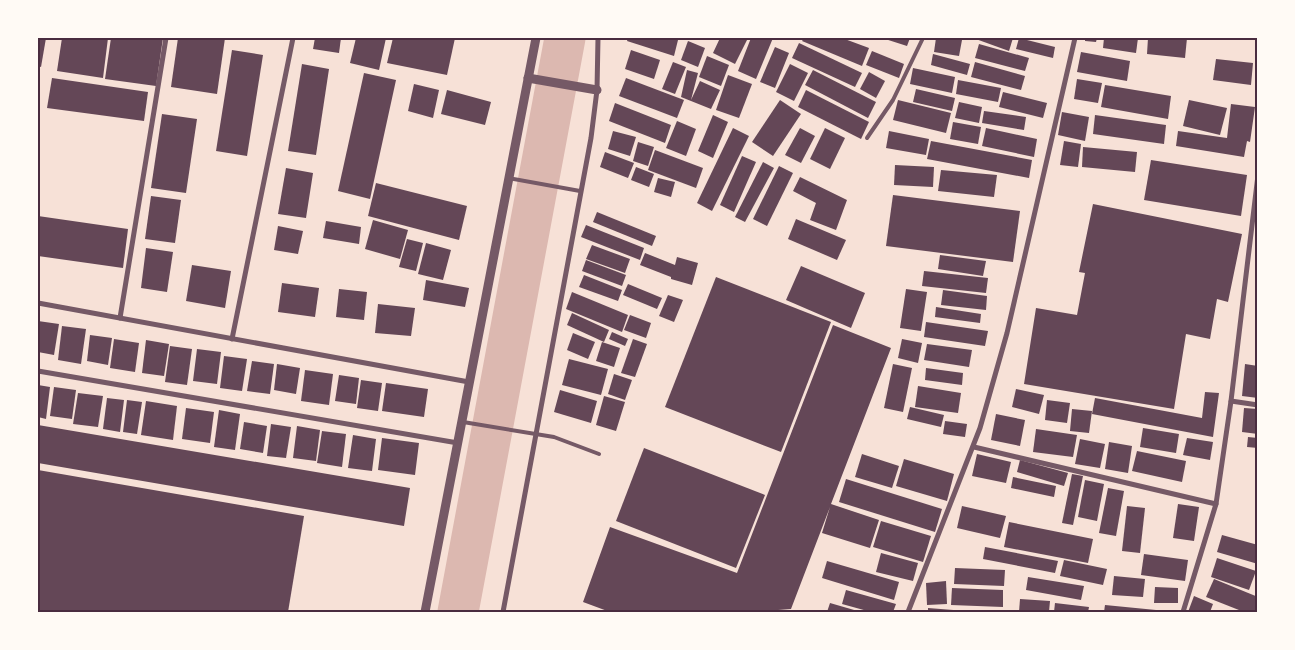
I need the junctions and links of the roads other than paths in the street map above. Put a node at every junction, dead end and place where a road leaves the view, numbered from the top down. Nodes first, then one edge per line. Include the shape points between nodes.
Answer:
1 (166, 38) edge
2 (293, 38) edge
3 (536, 38) edge
4 (598, 38) edge
5 (923, 38) edge
6 (1075, 38) edge
7 (528, 78) junction
8 (593, 89) junction
9 (867, 138) dead end
10 (1258, 175) edge
11 (508, 178) junction
12 (580, 191) junction
13 (38, 303) edge
14 (120, 318) junction
15 (232, 339) junction
16 (38, 371) edge
17 (469, 382) junction
18 (1231, 401) junction
19 (1258, 405) edge
20 (463, 422) junction
21 (533, 433) junction
22 (459, 443) junction
23 (974, 447) junction
24 (599, 454) dead end
25 (1216, 504) junction
26 (425, 612) edge
27 (503, 612) edge
28 (908, 612) edge
29 (1183, 612) edge

1 - 14 street
2 - 15 street
3 - 7 street
4 - 8 street
5 - 9 lane via 897,93
6 - 23 street via 1006,333
7 - 8 street
7 - 11 street
8 - 12 street via 591,138
10 - 18 street
11 - 12 lane
11 - 17 street
12 - 21 street
13 - 14 street
14 - 15 street
15 - 17 street
16 - 22 street
17 - 20 street
18 - 19 street
18 - 25 street
20 - 21 lane
20 - 22 street
21 - 24 lane via 554,437
21 - 27 street
22 - 26 street
23 - 25 street
23 - 28 street
25 - 29 street

